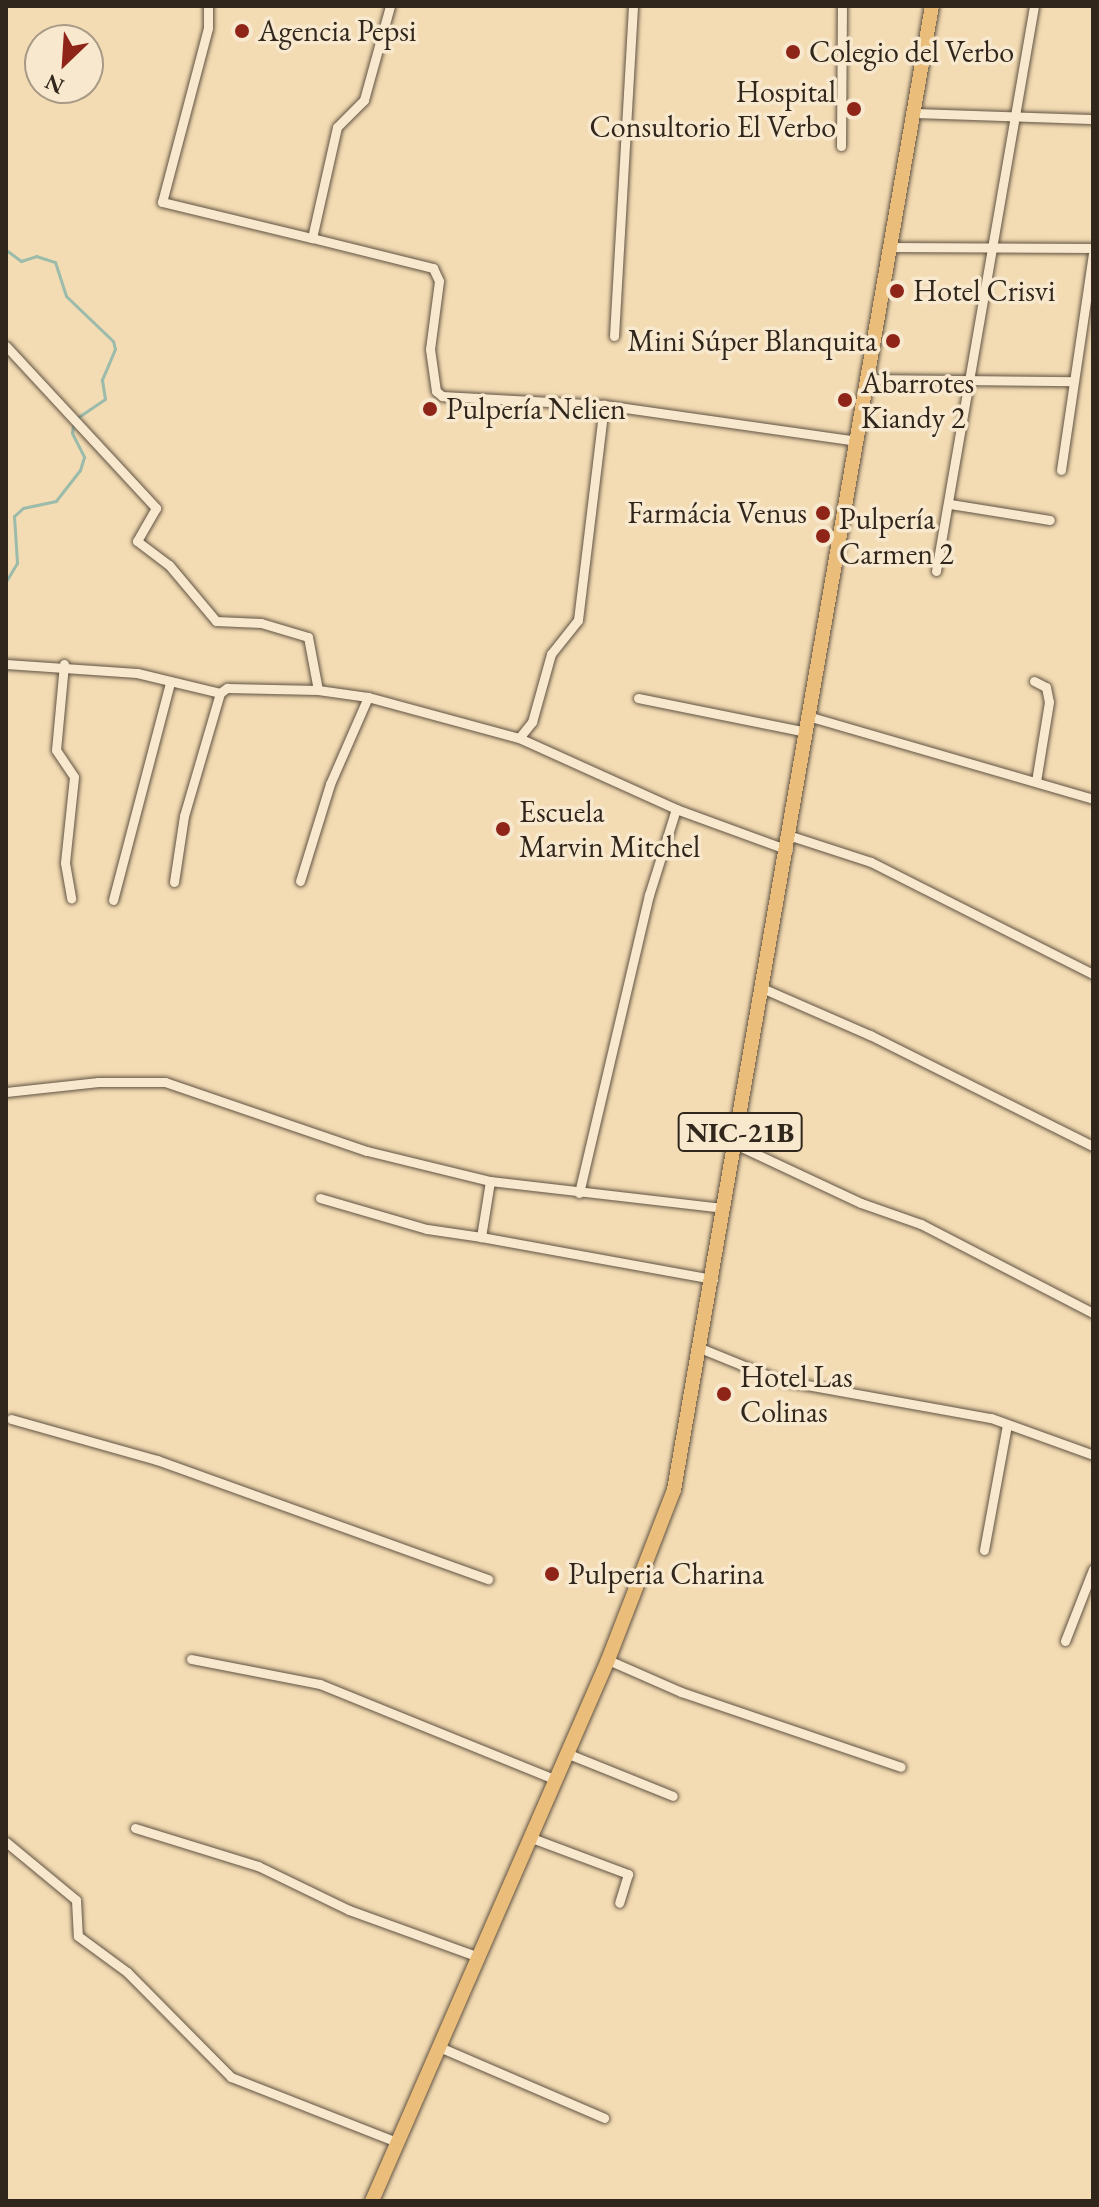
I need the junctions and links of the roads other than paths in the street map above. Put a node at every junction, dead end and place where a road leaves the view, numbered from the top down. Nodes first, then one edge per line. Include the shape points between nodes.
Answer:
1 (208, 6) edge
2 (390, 6) edge
3 (633, 6) edge
4 (842, 6) edge
5 (1034, 6) edge
6 (932, 8) edge
7 (912, 113) junction
8 (1015, 115) junction
9 (1093, 119) edge
10 (841, 146) dead end
11 (312, 238) junction
12 (890, 247) junction
13 (1093, 248) edge
14 (993, 251) junction
15 (1093, 254) edge
16 (1090, 287) edge
17 (614, 336) dead end
18 (6, 346) edge
19 (868, 379) junction
20 (969, 381) junction
21 (1073, 381) junction
22 (604, 405) junction
23 (857, 441) junction
24 (1061, 470) dead end
25 (950, 504) junction
26 (1050, 520) dead end
27 (936, 571) dead end
28 (6, 664) edge
29 (64, 664) junction
30 (1034, 681) dead end
31 (170, 682) junction
32 (318, 690) junction
33 (220, 693) junction
34 (368, 697) junction
35 (638, 698) dead end
36 (811, 717) junction
37 (807, 732) junction
38 (519, 738) junction
39 (1036, 781) junction
40 (1093, 799) edge
41 (676, 809) junction
42 (789, 843) junction
43 (300, 881) dead end
44 (174, 882) dead end
45 (71, 898) dead end
46 (113, 900) dead end
47 (1093, 974) edge
48 (764, 989) junction
49 (6, 1092) edge
50 (737, 1145) junction
51 (1093, 1146) edge
52 (490, 1181) junction
53 (579, 1193) junction
54 (320, 1198) dead end
55 (724, 1208) junction
56 (481, 1237) junction
57 (713, 1279) junction
58 (1093, 1313) edge
59 (700, 1348) junction
60 (11, 1419) dead end
61 (1007, 1425) junction
62 (1093, 1455) edge
63 (984, 1550) dead end
64 (1093, 1569) edge
65 (488, 1579) dead end
66 (1065, 1641) dead end
67 (191, 1659) dead end
68 (608, 1660) junction
69 (566, 1753) junction
70 (901, 1767) dead end
71 (554, 1779) junction
72 (673, 1796) dead end
73 (135, 1828) dead end
74 (529, 1837) junction
75 (6, 1842) edge
76 (619, 1903) dead end
77 (476, 1956) junction
78 (437, 2046) junction
79 (604, 2118) dead end
80 (399, 2143) junction
81 (372, 2201) edge

1 - 11 street via 208,28 162,202
2 - 11 street via 364,100 337,127
3 - 17 street
4 - 10 street
5 - 8 street
6 - 7 highway, NIC-21B
7 - 8 street
7 - 12 highway, NIC-21B
8 - 9 street
8 - 14 street
11 - 22 street via 433,268 439,281 431,377 442,396
12 - 14 street
12 - 19 highway, NIC-21B
13 - 14 street
14 - 20 street
15 - 16 street
16 - 21 street
18 - 32 street via 156,508 137,541 169,565 216,621 261,623 308,637
19 - 20 street
19 - 23 highway, NIC-21B
20 - 21 street
20 - 25 street
21 - 24 street
22 - 23 street
22 - 38 street via 578,620 551,654 532,722
23 - 36 highway, NIC-21B
25 - 26 street
25 - 27 street
28 - 29 street
29 - 31 street
29 - 45 street via 56,750 74,777 65,863
30 - 39 street via 1046,687 1049,702
31 - 33 street
31 - 46 street
32 - 33 street via 227,688
32 - 34 street
33 - 44 street via 184,816
34 - 38 street
34 - 43 street via 330,784
35 - 37 street
36 - 37 highway, NIC-21B
36 - 39 street
37 - 42 highway, NIC-21B
38 - 41 street
39 - 40 street
41 - 42 street
41 - 53 street via 649,895
42 - 47 street via 871,862
42 - 48 highway, NIC-21B
48 - 50 highway, NIC-21B
48 - 51 street via 870,1035
49 - 52 street via 98,1082 165,1082 367,1151
50 - 55 highway, NIC-21B
50 - 58 street via 861,1203 921,1224
52 - 53 street
52 - 56 street
53 - 55 street
54 - 56 street via 427,1229
55 - 57 highway, NIC-21B
56 - 57 street
57 - 59 highway, NIC-21B
59 - 61 street via 779,1380
59 - 68 highway, NIC-21B via 674,1490
60 - 65 street via 157,1460
61 - 62 street
61 - 63 street
64 - 66 street
67 - 71 street via 320,1684
68 - 69 highway, NIC-21B
68 - 70 street via 681,1692
69 - 71 highway, NIC-21B
69 - 72 street
71 - 74 highway, NIC-21B
73 - 77 street via 258,1866 349,1910
74 - 76 street via 628,1874
74 - 77 highway, NIC-21B
75 - 80 street via 76,1900 78,1936 127,1972 231,2077
77 - 78 highway, NIC-21B
78 - 79 street
78 - 80 highway, NIC-21B
80 - 81 highway, NIC-21B

